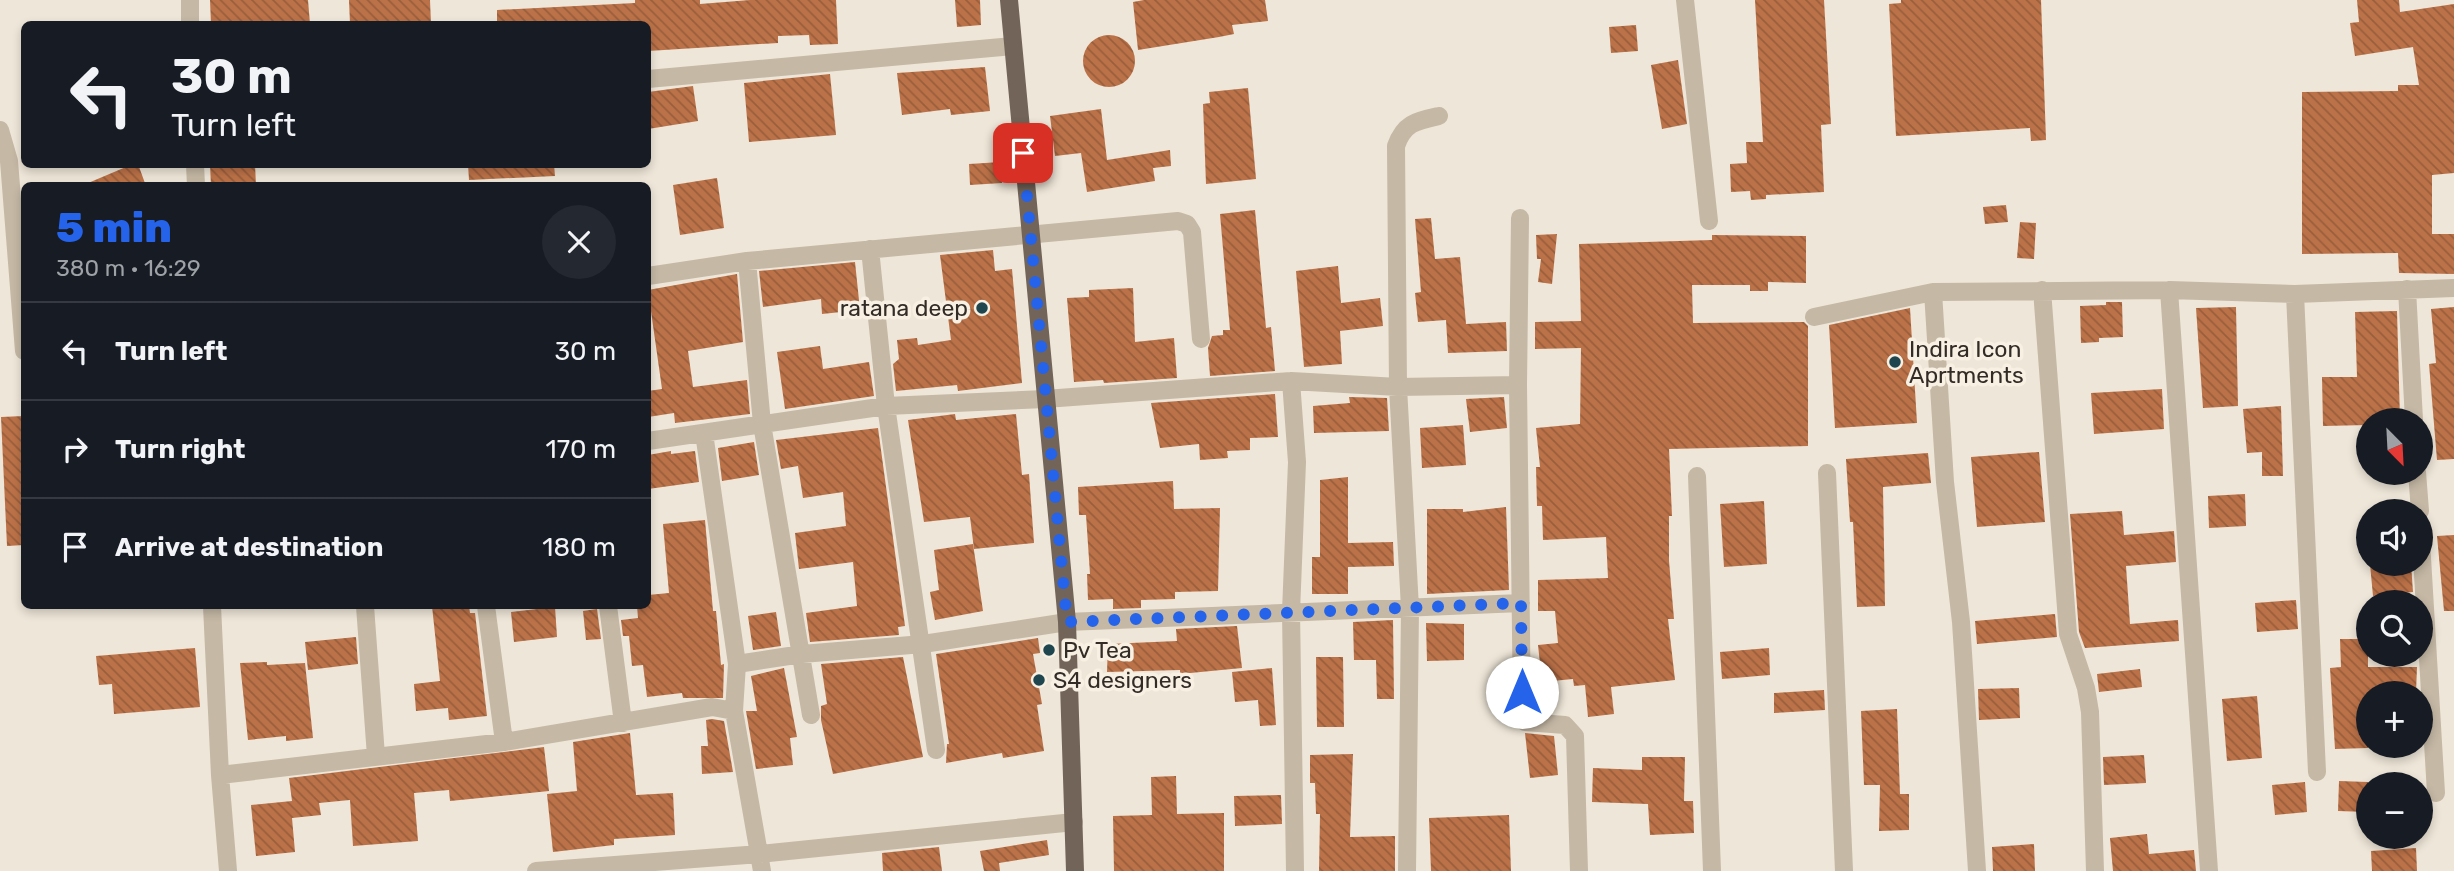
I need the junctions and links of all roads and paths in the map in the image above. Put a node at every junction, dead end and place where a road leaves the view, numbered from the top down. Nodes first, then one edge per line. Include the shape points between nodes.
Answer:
1 (190, 0) edge
2 (1009, 0) edge
3 (1685, 0) edge
4 (190, 21) edge
5 (1013, 46) junction
6 (651, 79) edge
7 (1439, 116) dead end
8 (0, 130) edge
9 (1520, 218) dead end
10 (1709, 221) dead end
11 (1030, 233) junction
12 (870, 249) junction
13 (747, 261) junction
14 (651, 276) edge
15 (2454, 288) edge
16 (2407, 289) junction
17 (2042, 290) junction
18 (2169, 290) junction
19 (1933, 292) junction
20 (2295, 293) junction
21 (21, 313) edge
22 (1814, 317) dead end
23 (1201, 339) dead end
24 (1291, 381) junction
25 (1518, 385) junction
26 (1398, 387) junction
27 (1045, 399) junction
28 (886, 406) junction
29 (2413, 408) edge
30 (762, 424) junction
31 (704, 433) junction
32 (651, 441) edge
33 (1827, 473) dead end
34 (1698, 477) dead end
35 (2423, 576) edge
36 (1521, 603) junction
37 (1410, 608) junction
38 (212, 609) edge
39 (365, 609) edge
40 (486, 609) edge
41 (608, 609) edge
42 (1291, 612) junction
43 (1067, 622) junction
44 (923, 644) junction
45 (802, 654) junction
46 (737, 664) junction
47 (734, 711) junction
48 (811, 715) dead end
49 (623, 723) junction
50 (504, 742) junction
51 (936, 750) dead end
52 (376, 756) junction
53 (2317, 772) dead end
54 (220, 775) junction
55 (2436, 793) dead end
56 (1074, 822) junction
57 (761, 862) edge
58 (228, 871) edge
59 (536, 871) edge
60 (1074, 871) edge
61 (1295, 871) edge
62 (1407, 871) edge
63 (1579, 871) edge
64 (1712, 871) edge
65 (1844, 871) edge
66 (1977, 871) edge
67 (2095, 871) edge
68 (2209, 871) edge

1 - 4 street
2 - 5 main road
3 - 10 street
5 - 6 street
5 - 11 main road
7 - 26 street via 1410,123 1401,131 1396,146
8 - 21 street via 9,161
9 - 25 street
11 - 12 street
11 - 23 street via 1178,221 1187,224 1192,232
11 - 27 main road
12 - 13 street
12 - 28 street
13 - 14 street
13 - 30 street
15 - 16 street
16 - 20 street
16 - 29 street
17 - 18 street
17 - 19 street
17 - 67 street via 2068,634 2090,712
18 - 20 street
18 - 68 street
19 - 22 street
19 - 66 street
20 - 53 street
24 - 26 street
24 - 27 street
24 - 42 street via 1297,462
25 - 26 street
25 - 36 street
26 - 37 street
27 - 28 street
27 - 43 main road
28 - 30 street
28 - 44 street
30 - 31 street
30 - 45 street
31 - 32 street
31 - 46 street
33 - 65 street
34 - 64 street
35 - 55 street
36 - 37 street
36 - 63 street via 1523,719 1533,724 1565,725 1574,736
37 - 42 street
37 - 62 street
38 - 54 street
39 - 52 street
40 - 50 street
41 - 49 street
42 - 43 street
42 - 61 street
43 - 44 street
43 - 56 main road
44 - 45 street
44 - 51 street
45 - 46 street
45 - 48 street
46 - 47 street
47 - 49 street via 712,707
47 - 57 street
49 - 50 street
50 - 52 street
52 - 54 street
54 - 58 street
56 - 57 street
56 - 60 main road
57 - 59 street

